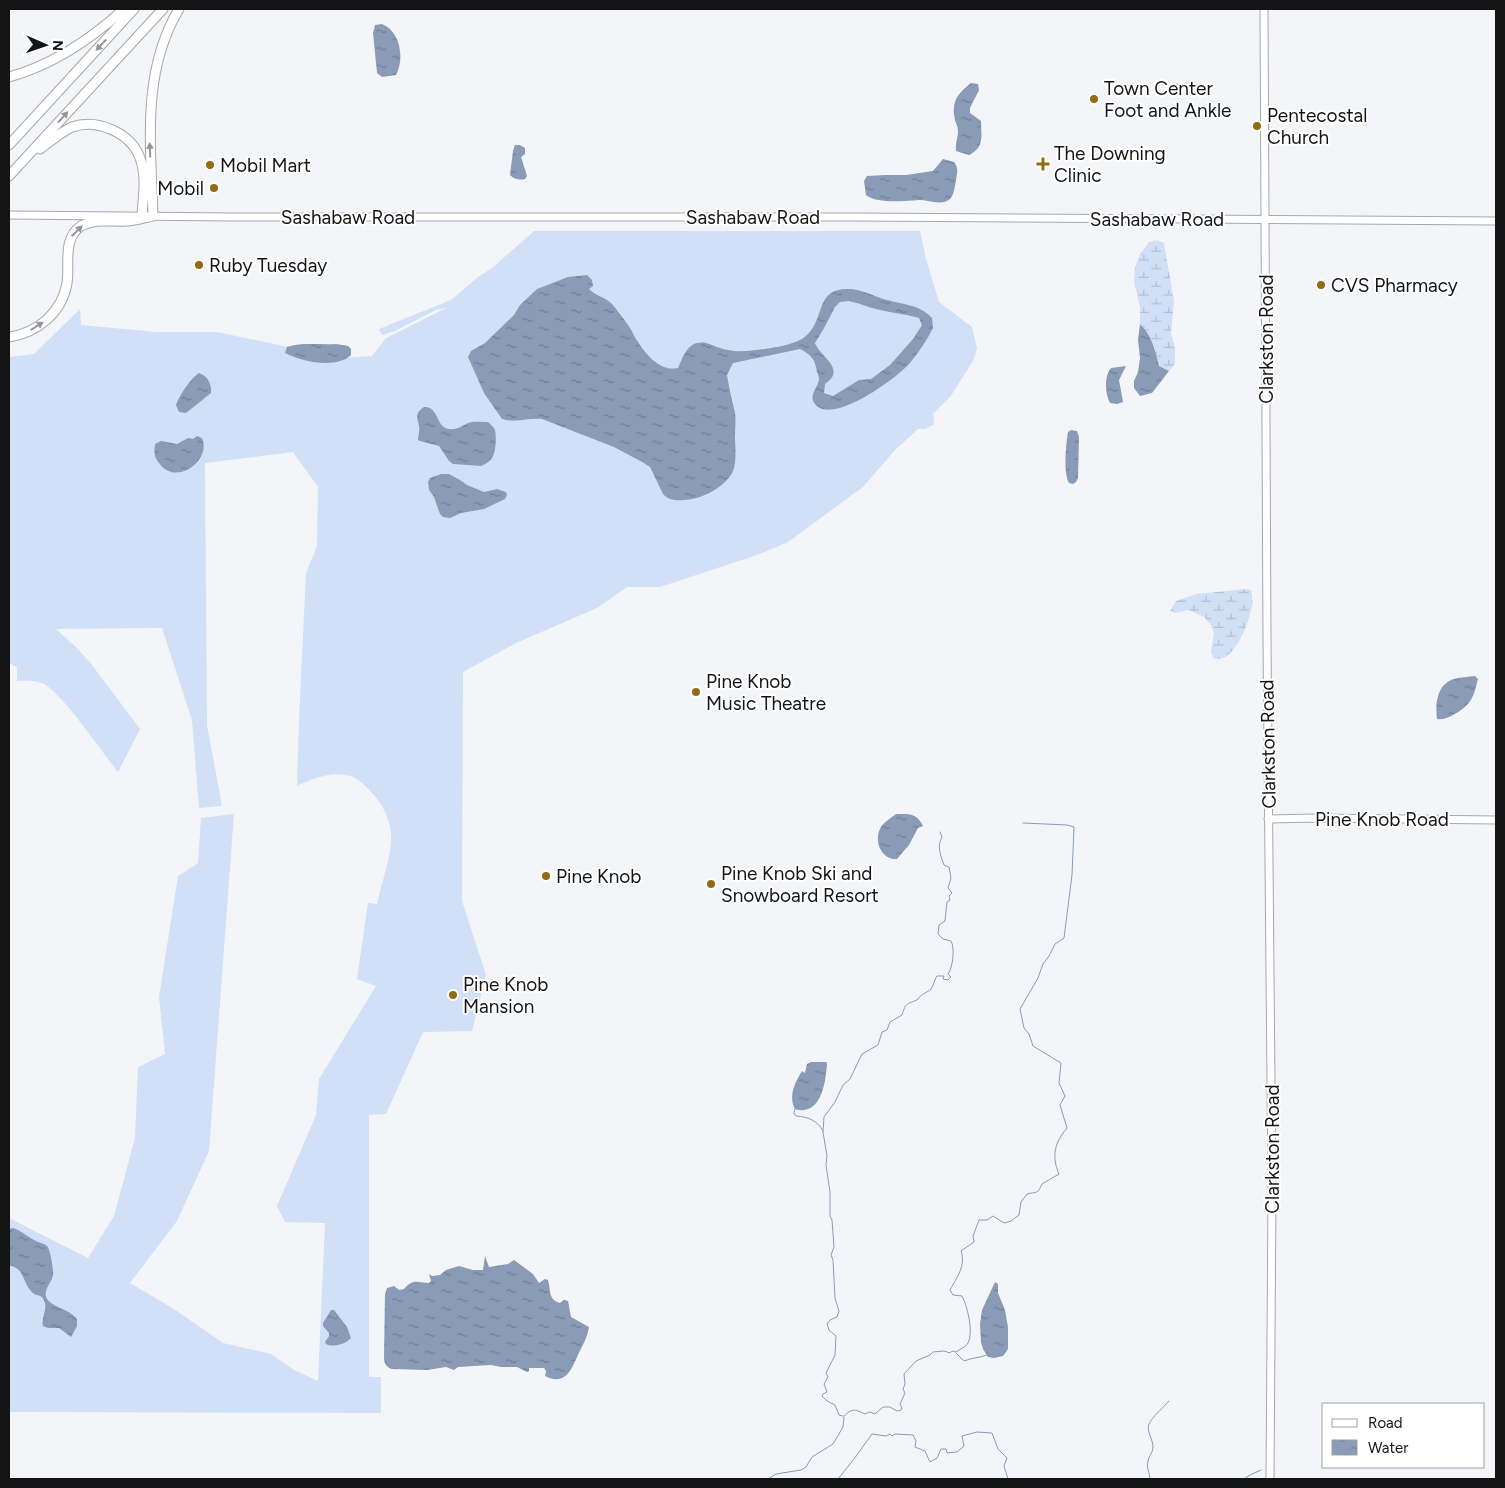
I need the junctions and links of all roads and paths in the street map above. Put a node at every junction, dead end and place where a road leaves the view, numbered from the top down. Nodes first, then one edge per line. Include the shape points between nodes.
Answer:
1 (124, 9) edge
2 (134, 9) edge
3 (163, 9) edge
4 (179, 9) edge
5 (1264, 9) edge
6 (9, 77) edge
7 (9, 145) edge
8 (18, 166) junction
9 (9, 176) edge
10 (9, 215) edge
11 (142, 216) junction
12 (153, 216) junction
13 (1264, 220) junction
14 (1496, 221) edge
15 (9, 336) edge
16 (1268, 819) junction
17 (1496, 820) edge
18 (1270, 1479) edge

1 - 6 highway via 104,28 55,60
2 -> 7 highway
8 -> 3 highway
12 -> 4 highway via 150,111 162,49
5 - 13 main road, Clarkston Road
8 - 9 highway
8 - 11 highway via 72,127 88,124 113,129 140,157 144,177
10 - 11 main road, Sashabaw Road
11 - 12 main road, Sashabaw Road
12 - 13 main road, Sashabaw Road
15 -> 12 highway via 35,329 56,310 66,286 70,242 80,227 95,221 128,221
13 - 14 main road, Sashabaw Road
13 - 16 main road, Clarkston Road
16 - 17 main road, Pine Knob Road
16 - 18 main road, Clarkston Road via 1272,1195

